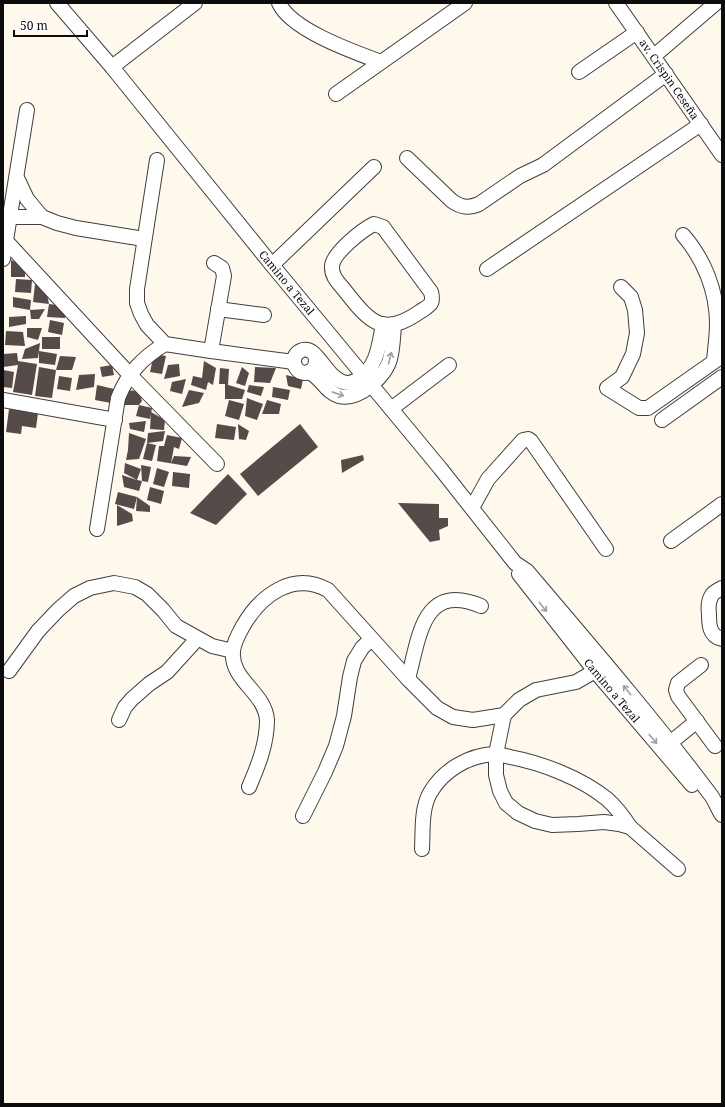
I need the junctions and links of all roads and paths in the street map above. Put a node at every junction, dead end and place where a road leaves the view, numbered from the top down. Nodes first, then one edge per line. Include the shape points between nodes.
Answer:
1 (57, 3) edge
2 (195, 3) edge
3 (279, 3) edge
4 (465, 3) edge
5 (616, 3) edge
6 (716, 3) edge
7 (636, 32) junction
8 (654, 56) junction
9 (381, 62) junction
10 (112, 67) junction
11 (579, 72) dead end
12 (666, 74) junction
13 (336, 94) dead end
14 (28, 110) dead end
15 (701, 124) junction
16 (722, 155) edge
17 (407, 158) dead end
18 (158, 160) dead end
19 (374, 167) dead end
20 (17, 178) junction
21 (10, 217) junction
22 (42, 217) junction
23 (683, 235) dead end
24 (144, 239) junction
25 (6, 241) junction
26 (3, 259) edge
27 (214, 263) dead end
28 (272, 265) junction
29 (487, 269) dead end
30 (621, 287) dead end
31 (218, 309) junction
32 (264, 315) dead end
33 (388, 324) junction
34 (165, 344) junction
35 (211, 351) junction
36 (315, 355) junction
37 (718, 358) edge
38 (294, 362) junction
39 (449, 365) dead end
40 (308, 372) junction
41 (130, 375) junction
42 (722, 377) edge
43 (368, 381) junction
44 (3, 400) edge
45 (391, 409) junction
46 (114, 420) junction
47 (662, 420) dead end
48 (217, 464) dead end
49 (722, 504) edge
50 (472, 508) junction
51 (97, 529) dead end
52 (671, 541) dead end
53 (606, 549) dead end
54 (722, 588) edge
55 (481, 606) dead end
56 (197, 639) junction
57 (371, 639) junction
58 (722, 639) edge
59 (233, 651) junction
60 (701, 665) dead end
61 (600, 667) junction
62 (9, 671) dead end
63 (408, 679) junction
64 (504, 715) junction
65 (119, 720) dead end
66 (697, 721) junction
67 (670, 743) junction
68 (715, 746) dead end
69 (496, 754) junction
70 (249, 787) dead end
71 (720, 812) edge
72 (303, 816) dead end
73 (630, 827) junction
74 (422, 850) dead end
75 (678, 869) dead end

1 - 10 street, Camino a Tezal
2 - 10 street
3 - 9 street via 281,8 302,26 338,46
4 - 9 street
5 - 7 street, av. Crispin Ceseña
6 - 8 street
7 - 8 street, av. Crispin Ceseña
7 - 11 street
8 - 12 street, av. Crispin Ceseña
9 - 13 street
10 - 28 street, Camino a Tezal
12 - 15 street, av. Crispin Ceseña
12 - 17 street via 543,165 520,176 479,204 465,207 458,205
14 - 20 street
15 - 16 street, av. Crispin Ceseña
15 - 29 street
18 - 24 street
19 - 28 street
20 - 21 street
20 - 22 street via 27,199
21 - 22 street
21 - 25 street
22 - 24 street via 76,228
23 - 37 street via 704,267 714,293
24 - 34 street via 137,303 148,325
25 - 26 street
25 - 41 street
27 - 31 street via 224,272
28 - 43 street, Camino a Tezal
30 - 37 street via 631,296 637,333 634,354 622,377 607,388 639,408 648,408
31 - 32 street
31 - 35 street
33 - 33 street via 409,319 431,304 433,298 383,227 374,224 365,228 335,256 332,274 368,317
33 - 43 street
34 - 35 street
34 - 41 street via 138,364
35 - 38 street
36 - 38 street via 305,349 299,351
36 - 40 street via 316,366
36 - 43 street via 336,379 344,383
38 - 40 street via 298,370
39 - 45 street
40 -> 43 street via 340,396 352,396
41 - 46 street via 118,398
41 - 48 street
42 - 47 street
43 - 45 street, Camino a Tezal
44 - 46 street
45 - 50 street, Camino a Tezal
46 - 51 street
49 - 52 street
50 - 53 street via 488,479 523,440 528,439
50 - 61 street, Camino a Tezal via 515,563 527,571
54 - 58 street via 712,595 708,605 709,626 712,633
55 - 63 street via 462,599 448,600 434,607 426,617 419,634
56 - 59 street
56 - 62 street via 176,626 147,594 135,587 114,583 90,588 74,596 38,631
56 - 65 street via 167,672 132,699
57 - 59 street via 328,590 305,583 282,587 262,600 237,636
57 - 63 street
57 - 72 street via 354,661 336,746
59 - 70 street via 235,666 241,678 261,701 267,718 261,758
60 - 66 street via 678,683 676,690
61 - 64 street via 576,682 536,690
67 -> 61 street, Camino a Tezal
61 -> 71 street, Camino a Tezal via 706,802
63 - 64 street via 437,708 453,717 473,720
64 - 69 street
66 - 67 street
66 - 68 street
67 - 71 street, Camino a Tezal via 712,796
69 - 73 street via 538,765 576,780 606,798
69 - 73 street via 496,775 500,791 506,803 518,813 552,825 604,822
69 - 74 street via 471,758 452,768 440,779 430,794 424,812
73 - 75 street

